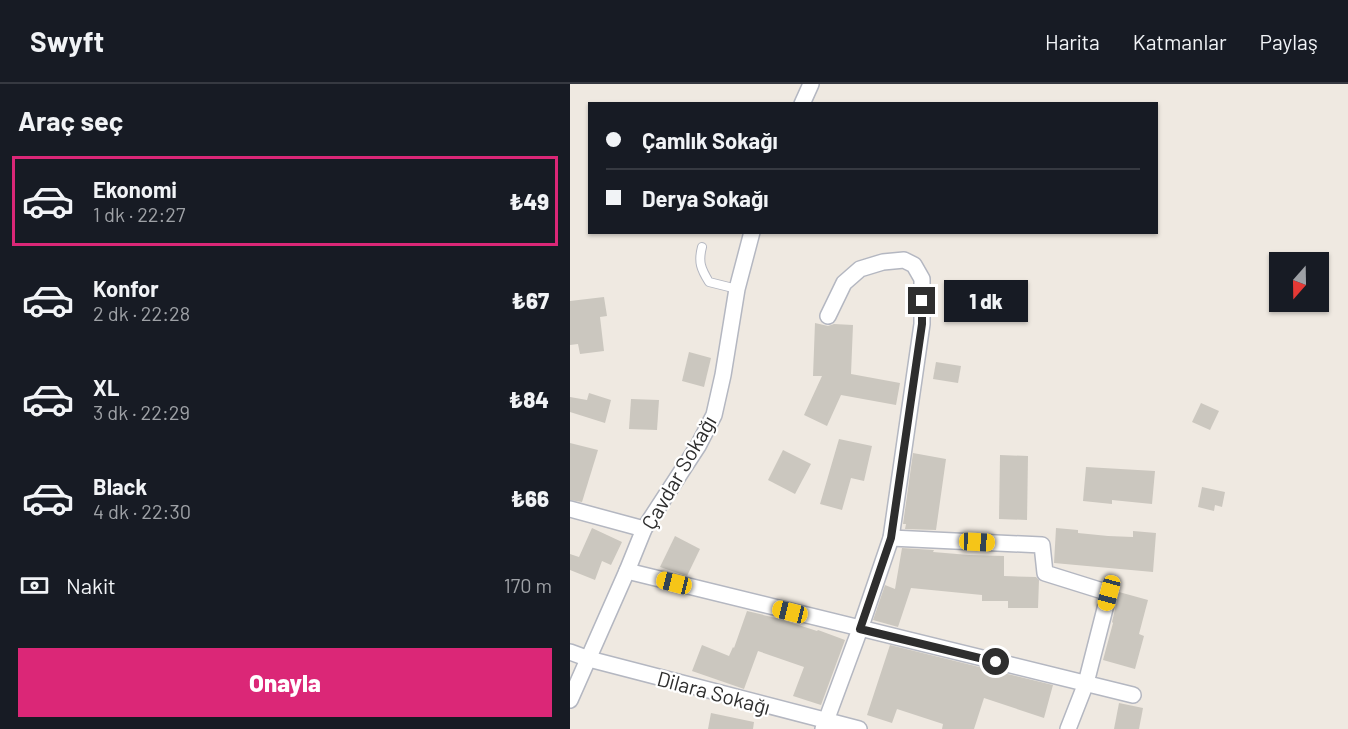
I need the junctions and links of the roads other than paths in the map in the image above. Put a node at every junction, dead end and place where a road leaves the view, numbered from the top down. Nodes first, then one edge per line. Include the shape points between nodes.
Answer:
1 (812, 84) edge
2 (803, 102) edge
3 (751, 234) edge
4 (702, 247) dead end
5 (736, 289) junction
6 (828, 316) dead end
7 (570, 509) edge
8 (644, 529) junction
9 (891, 538) junction
10 (627, 571) junction
11 (860, 629) junction
12 (570, 652) edge
13 (589, 659) junction
14 (1086, 683) junction
15 (1133, 695) dead end
16 (570, 700) edge
17 (825, 725) edge
18 (859, 729) edge
19 (1068, 729) edge

1 - 2 street
3 - 5 street, Çavdar Sokağı
4 - 5 lane via 699,260 709,282
5 - 8 street, Çavdar Sokağı via 714,415
6 - 9 street via 844,283 860,269 904,260 914,265 922,279 922,324
7 - 8 street
8 - 10 street, Çavdar Sokağı
9 - 11 street
9 - 14 street via 1042,545 1045,573 1109,593
10 - 11 street
10 - 13 street, Çavdar Sokağı
11 - 14 street
11 - 17 street
12 - 13 street, Dilara Sokağı
13 - 16 street, Çavdar Sokağı
13 - 17 street, Dilara Sokağı
14 - 15 street
14 - 19 street
17 - 18 street, Dilara Sokağı

